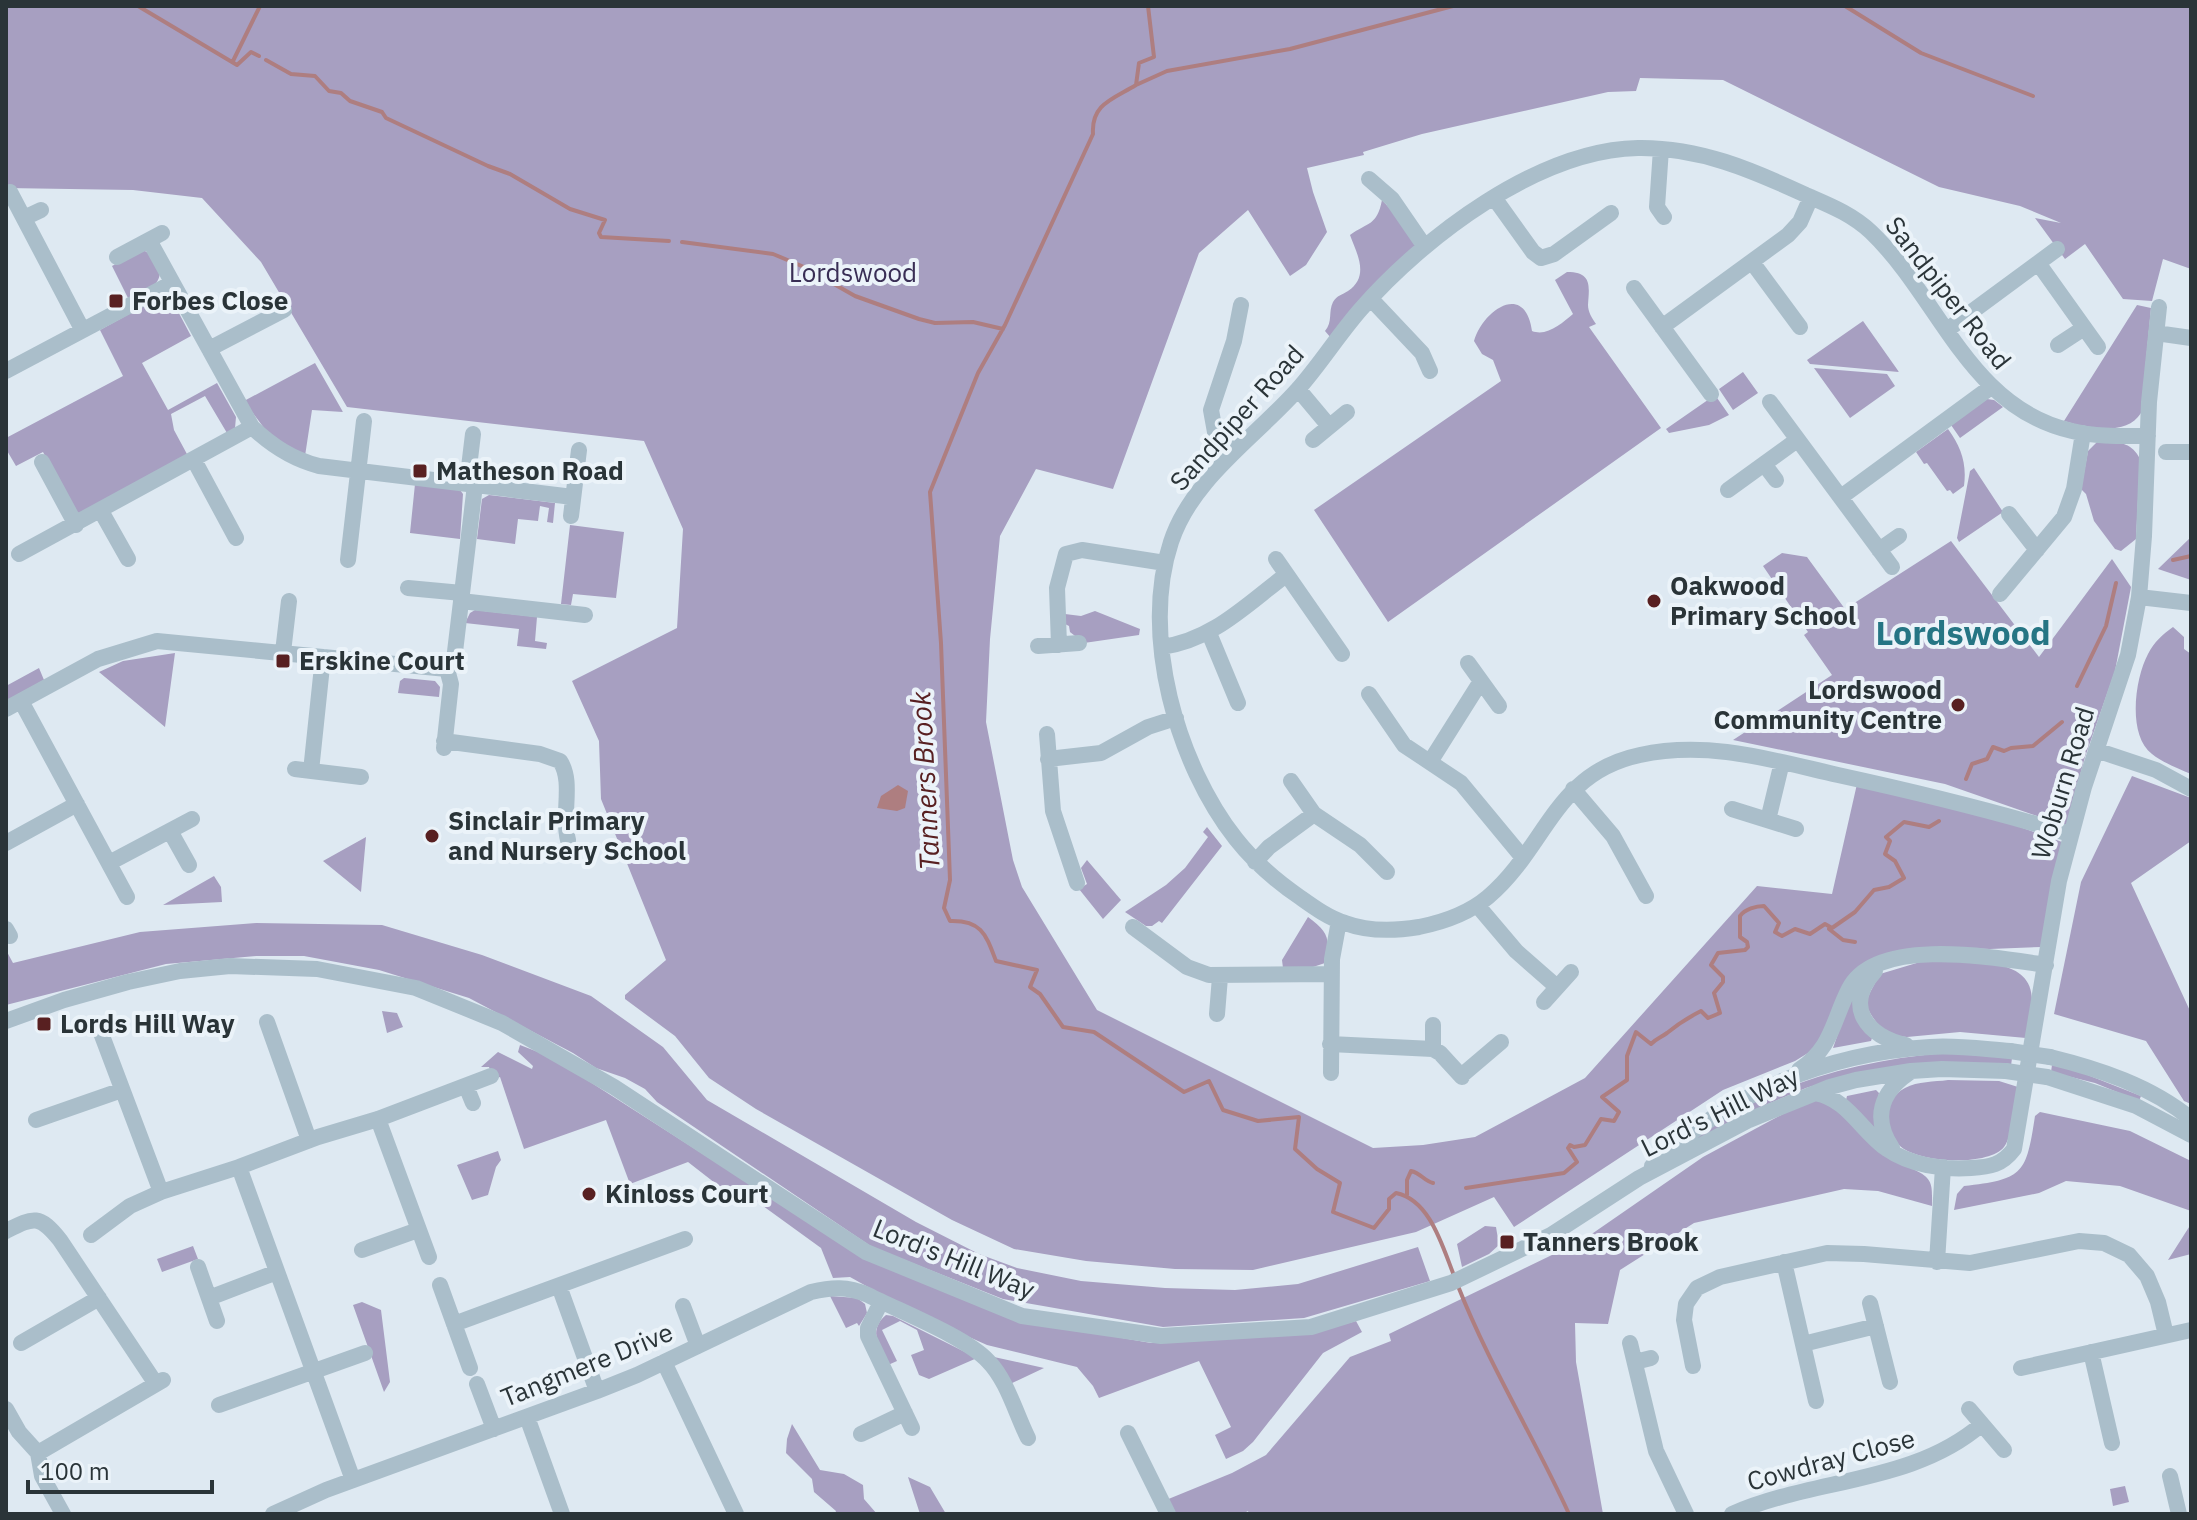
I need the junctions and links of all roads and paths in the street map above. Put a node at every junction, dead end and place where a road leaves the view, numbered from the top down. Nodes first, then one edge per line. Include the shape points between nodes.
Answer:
1 (1661, 149) junction
2 (1369, 179) dead end
3 (10, 192) dead end
4 (1811, 197) junction
5 (1495, 199) junction
6 (41, 210) dead end
7 (1611, 213) dead end
8 (1664, 217) dead end
9 (24, 218) junction
10 (1425, 247) junction
11 (2057, 249) dead end
12 (117, 257) dead end
13 (1752, 262) junction
14 (2038, 263) junction
15 (172, 283) junction
16 (1634, 288) dead end
17 (1796, 290) dead end
18 (1371, 299) junction
19 (1781, 301) junction
20 (1241, 305) dead end
21 (2159, 307) dead end
22 (284, 310) dead end
23 (1238, 326) junction
24 (1662, 327) junction
25 (1800, 327) dead end
26 (2084, 328) junction
27 (82, 329) junction
28 (1947, 330) junction
29 (1256, 331) dead end
30 (2156, 333) junction
31 (2191, 338) edge
32 (2058, 345) dead end
33 (2098, 347) dead end
34 (209, 349) junction
35 (6, 371) edge
36 (1430, 371) dead end
37 (1991, 387) junction
38 (1298, 389) junction
39 (1711, 394) dead end
40 (1770, 402) dead end
41 (1347, 412) dead end
42 (364, 421) dead end
43 (1329, 426) junction
44 (252, 427) junction
45 (2083, 433) junction
46 (473, 434) dead end
47 (2148, 436) junction
48 (1313, 440) dead end
49 (1797, 440) junction
50 (579, 450) dead end
51 (1234, 452) junction
52 (2166, 452) dead end
53 (2191, 452) edge
54 (194, 460) junction
55 (42, 462) dead end
56 (1764, 464) junction
57 (358, 470) junction
58 (1776, 480) dead end
59 (471, 484) junction
60 (1728, 490) dead end
61 (573, 497) junction
62 (1841, 497) junction
63 (101, 511) junction
64 (2009, 514) dead end
65 (571, 516) dead end
66 (76, 525) junction
67 (1899, 536) dead end
68 (236, 538) dead end
69 (1879, 550) junction
70 (2037, 550) junction
71 (19, 554) dead end
72 (128, 559) dead end
73 (1276, 559) dead end
74 (348, 560) dead end
75 (1165, 563) junction
76 (1892, 567) dead end
77 (1286, 575) junction
78 (408, 588) dead end
79 (2000, 594) dead end
80 (461, 597) junction
81 (2139, 597) junction
82 (289, 601) dead end
83 (2191, 603) edge
84 (585, 615) dead end
85 (1322, 626) junction
86 (1209, 633) junction
87 (1307, 637) dead end
88 (1079, 643) dead end
89 (1059, 645) junction
90 (1038, 646) dead end
91 (1162, 647) junction
92 (283, 652) junction
93 (1342, 654) dead end
94 (323, 657) junction
95 (1468, 663) dead end
96 (447, 669) junction
97 (1246, 677) dead end
98 (1481, 681) junction
99 (1230, 684) junction
100 (1369, 694) dead end
101 (1238, 703) dead end
102 (13, 705) edge
103 (1499, 706) dead end
104 (1176, 718) junction
105 (1047, 734) dead end
106 (2096, 750) junction
107 (1048, 759) junction
108 (1430, 762) junction
109 (1782, 762) junction
110 (361, 777) dead end
111 (1291, 781) dead end
112 (1573, 789) junction
113 (2191, 789) edge
114 (77, 804) junction
115 (1732, 809) dead end
116 (1314, 814) junction
117 (192, 819) dead end
118 (1768, 820) junction
119 (1796, 829) dead end
120 (170, 831) junction
121 (2070, 834) junction
122 (568, 840) dead end
123 (6, 843) edge
124 (1366, 850) junction
125 (1523, 858) junction
126 (1255, 862) junction
127 (109, 863) junction
128 (1354, 864) dead end
129 (189, 865) dead end
130 (1387, 872) dead end
131 (1077, 883) dead end
132 (1646, 896) dead end
133 (127, 897) dead end
134 (1477, 905) junction
135 (1339, 921) junction
136 (1133, 927) dead end
137 (1163, 927) dead end
138 (1153, 943) junction
139 (1881, 964) junction
140 (2046, 965) junction
141 (1571, 972) dead end
142 (1331, 974) junction
143 (1220, 977) junction
144 (1557, 987) junction
145 (1544, 1002) dead end
146 (1217, 1014) dead end
147 (6, 1021) edge
148 (267, 1022) dead end
149 (1433, 1025) dead end
150 (101, 1033) dead end
151 (1501, 1042) dead end
152 (1330, 1044) junction
153 (1928, 1047) junction
154 (1433, 1049) junction
155 (1911, 1071) junction
156 (1331, 1073) dead end
157 (491, 1076) dead end
158 (1779, 1082) junction
159 (466, 1086) junction
160 (122, 1090) junction
161 (1813, 1093) junction
162 (473, 1103) dead end
163 (378, 1119) junction
164 (2191, 1119) edge
165 (36, 1120) dead end
166 (2191, 1135) edge
167 (309, 1140) junction
168 (1898, 1155) junction
169 (239, 1167) junction
170 (1943, 1167) junction
171 (1639, 1178) junction
172 (161, 1192) junction
173 (418, 1230) junction
174 (6, 1231) edge
175 (91, 1235) dead end
176 (685, 1239) dead end
177 (362, 1250) dead end
178 (429, 1257) dead end
179 (1784, 1262) junction
180 (1937, 1262) junction
181 (198, 1267) dead end
182 (277, 1272) junction
183 (440, 1285) dead end
184 (559, 1286) junction
185 (99, 1298) junction
186 (209, 1298) junction
187 (881, 1302) junction
188 (1870, 1303) dead end
189 (683, 1306) dead end
190 (217, 1321) dead end
191 (454, 1324) junction
192 (1876, 1326) junction
193 (2191, 1330) edge
194 (2166, 1335) junction
195 (21, 1343) dead end
196 (1630, 1343) dead end
197 (1803, 1344) junction
198 (2036, 1345) dead end
199 (698, 1346) junction
200 (1689, 1348) junction
201 (1671, 1352) dead end
202 (2091, 1352) junction
203 (365, 1353) dead end
204 (664, 1362) junction
205 (2040, 1363) junction
206 (1693, 1366) dead end
207 (470, 1368) dead end
208 (2021, 1368) dead end
209 (314, 1372) junction
210 (1890, 1382) dead end
211 (477, 1384) dead end
212 (597, 1391) junction
213 (1816, 1401) dead end
214 (219, 1405) dead end
215 (6, 1409) edge
216 (1969, 1409) dead end
217 (527, 1417) junction
218 (1982, 1424) junction
219 (494, 1429) junction
220 (1128, 1433) dead end
221 (861, 1434) dead end
222 (1028, 1438) dead end
223 (2112, 1443) dead end
224 (2004, 1450) dead end
225 (38, 1453) junction
226 (2170, 1476) dead end
227 (353, 1480) junction
228 (63, 1514) edge
229 (273, 1514) edge
230 (562, 1514) edge
231 (736, 1514) edge
232 (1168, 1514) edge
233 (1686, 1514) edge
234 (1732, 1514) edge
235 (2179, 1514) edge

1 - 4 street, Sandpiper Road via 1716,158
1 - 5 street, Sandpiper Road via 1621,149 1577,159
1 - 8 street via 1657,207
2 - 10 street via 1392,199
3 - 9 street
4 - 13 street via 1795,229
4 - 28 street, Sandpiper Road via 1851,216 1875,236
5 - 7 street via 1541,258
5 - 10 street, Sandpiper Road
6 - 9 street
9 - 27 street
10 - 18 street, Sandpiper Road
11 - 14 street
12 - 15 street via 156,236
13 - 19 street
13 - 24 street
14 - 26 street
14 - 28 street
15 - 27 street
15 - 34 street
16 - 24 street
17 - 19 street
18 - 36 street via 1428,349
18 - 38 street, Sandpiper Road
19 - 25 street
20 - 23 street
21 - 30 street, Woburn Road
22 - 34 street
23 - 29 street
23 - 51 street via 1211,410 1215,432
24 - 39 street
26 - 32 street
26 - 33 street
27 - 35 street
28 - 37 street, Sandpiper Road
30 - 31 street
30 - 47 street, Woburn Road
34 - 44 street
37 - 45 street, Sandpiper Road via 2040,421
37 - 62 street
38 - 43 street
38 - 51 street, Sandpiper Road
40 - 49 street
41 - 43 street
42 - 57 street
43 - 48 street
44 - 54 street
44 - 57 street via 303,462
45 - 47 street, Sandpiper Road
45 - 70 street via 2070,504
46 - 59 street
47 - 81 street, Woburn Road
49 - 56 street
49 - 62 street
50 - 61 street
51 - 75 street, Sandpiper Road via 1183,516
52 - 53 street
54 - 63 street
54 - 68 street
55 - 66 street
56 - 58 street
56 - 60 street
57 - 59 street
57 - 74 street
59 - 61 street
59 - 80 street
61 - 65 street
62 - 69 street
63 - 66 street
63 - 72 street
64 - 70 street
66 - 71 street
67 - 69 street
69 - 76 street
70 - 79 street
73 - 77 street
75 - 89 street via 1082,550 1066,554 1057,588
75 - 91 street, Sandpiper Road
77 - 85 street
77 - 86 street
78 - 80 street
80 - 84 street
80 - 96 street via 454,660
81 - 83 street
81 - 106 street, Woburn Road via 2128,655
82 - 92 street
85 - 87 street
85 - 93 street
86 - 91 street
86 - 99 street
88 - 89 street
89 - 90 street
91 - 104 street, Sandpiper Road
92 - 94 street
92 - 102 street via 157,641 113,652
94 - 96 street
94 - 110 street via 303,770
95 - 98 street
96 - 122 street via 451,684 444,744 540,754 560,761 566,786 557,820
97 - 99 street
98 - 103 street
98 - 108 street
99 - 101 street
100 - 108 street via 1395,717 1404,745
102 - 114 street
104 - 107 street via 1101,753
104 - 126 street, Sandpiper Road via 1208,797
105 - 107 street
106 - 113 street via 2156,770
106 - 121 street, Woburn Road
107 - 131 street via 1053,811 1075,854
108 - 125 street via 1461,783
109 - 112 street, Sandpiper Road via 1707,748 1658,751 1613,762
109 - 118 street
109 - 121 street, Sandpiper Road
111 - 116 street
112 - 125 street, Sandpiper Road
112 - 132 street via 1613,836
114 - 123 street
114 - 127 street
115 - 118 street
116 - 124 street
116 - 126 street
117 - 120 street
118 - 119 street
120 - 127 street
120 - 129 street
121 - 140 street, Woburn Road
124 - 128 street
124 - 130 street
125 - 134 street, Sandpiper Road
126 - 135 street, Sandpiper Road
127 - 133 street
134 - 135 street, Sandpiper Road via 1443,921 1402,929 1365,929
134 - 144 street via 1516,951
135 - 142 street
136 - 138 street
137 - 138 street
138 - 143 street via 1187,967
139 - 140 street via 1954,953
139 - 153 street via 1860,998 1864,1019 1889,1041
139 - 158 street via 1852,982 1820,1054
140 - 170 street, Woburn Road via 2014,1149 1994,1166
141 - 144 street
142 - 143 street
142 - 152 street
143 - 146 street
144 - 145 street
147 - 171 street, Lord's Hill Way via 64,1000 180,971 317,969 416,988 502,1023 634,1100 866,1252 1022,1316 1161,1336 1311,1327 1440,1286 1569,1225
148 - 167 street
149 - 154 street
150 - 160 street
151 - 154 street via 1461,1077
152 - 154 street
152 - 156 street
153 - 158 street, Lord's Hill Way via 1842,1061
153 - 164 street, Lord's Hill Way, bridge via 2010,1051 2085,1066 2144,1090
155 - 161 street, Lord's Hill Way
155 - 166 street, Lord's Hill Way, bridge via 2006,1071 2047,1077 2136,1106
155 - 168 street via 1890,1089 1880,1109 1881,1128
157 - 159 street
158 - 171 street, Lord's Hill Way via 1696,1128
159 - 162 street
159 - 163 street
160 - 165 street
160 - 172 street
161 - 168 street via 1837,1100
161 - 171 street, Lord's Hill Way
163 - 167 street
163 - 173 street
167 - 169 street
168 - 170 street, Woburn Road
169 - 172 street
169 - 182 street
170 - 180 street
172 - 175 street via 130,1206
173 - 177 street
173 - 178 street
174 - 185 street via 26,1221 45,1222
176 - 184 street
179 - 180 street via 1841,1253
179 - 197 street
179 - 200 street via 1711,1279 1697,1288 1684,1312
180 - 194 street via 1970,1263 2079,1241 2104,1243 2129,1255 2147,1276
181 - 186 street
182 - 186 street
182 - 209 street
183 - 191 street
184 - 191 street
184 - 212 street
185 - 195 street
185 - 225 street via 160,1382
186 - 190 street
187 - 199 street, Tangmere Drive via 852,1289 811,1292
187 - 221 street via 868,1336 908,1421
187 - 222 street, Tangmere Drive via 989,1362
188 - 192 street
189 - 199 street, Tangmere Drive
191 - 207 street
192 - 197 street
192 - 210 street
193 - 194 street
194 - 202 street
196 - 233 street via 1643,1360 1656,1451
197 - 213 street via 1802,1379
198 - 205 street
199 - 204 street, Tangmere Drive
200 - 201 street
200 - 206 street
202 - 205 street
202 - 223 street via 2116,1423
203 - 209 street
204 - 212 street, Tangmere Drive
204 - 231 street
205 - 208 street
209 - 214 street
209 - 227 street
211 - 219 street, Tangmere Drive
212 - 217 street, Tangmere Drive
215 - 225 street
216 - 218 street
217 - 219 street, Tangmere Drive
217 - 230 street
218 - 224 street
218 - 234 street, Cowdray Close via 1925,1460
219 - 227 street, Tangmere Drive
220 - 232 street
225 - 228 street via 42,1476
226 - 235 street
227 - 229 street, Tangmere Drive

